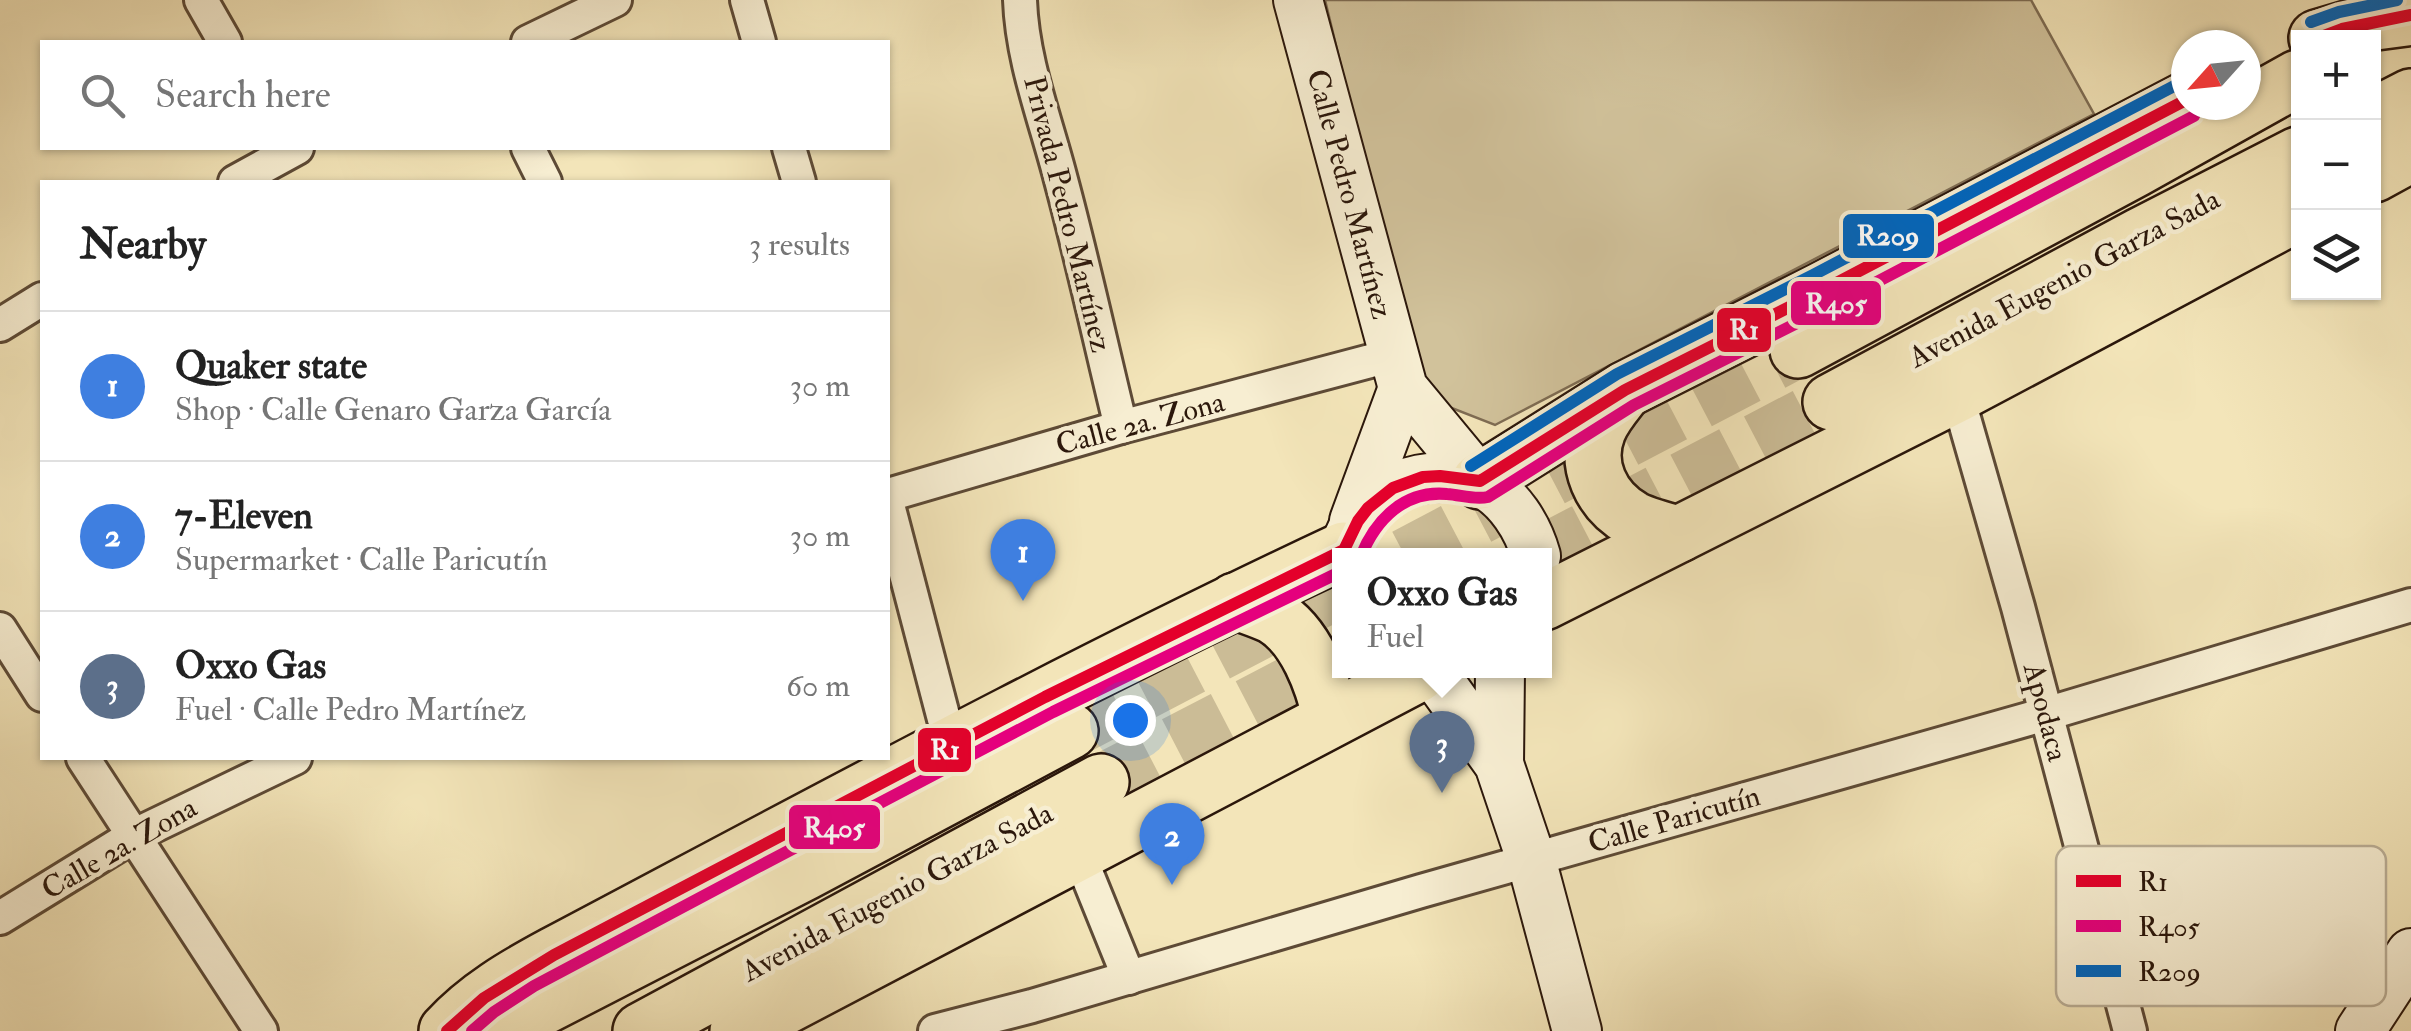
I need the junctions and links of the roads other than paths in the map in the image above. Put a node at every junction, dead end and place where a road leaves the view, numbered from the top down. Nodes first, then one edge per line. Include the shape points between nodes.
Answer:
1 (200, 0) edge
2 (615, 0) edge
3 (746, 0) edge
4 (1020, 0) edge
5 (1298, 0) edge
6 (2396, 23) edge
7 (2344, 30) edge
8 (224, 40) edge
9 (532, 40) edge
10 (758, 40) edge
11 (2291, 49) edge
12 (2261, 64) edge
13 (2291, 82) edge
14 (2411, 97) edge
15 (2171, 108) edge
16 (2381, 112) edge
17 (289, 150) edge
18 (529, 150) edge
19 (790, 150) edge
20 (2411, 157) edge
21 (2291, 159) edge
22 (2381, 171) edge
23 (238, 180) edge
24 (543, 180) edge
25 (798, 180) edge
26 (2291, 217) edge
27 (40, 300) edge
28 (0, 325) edge
29 (1798, 350) tunnel mouth
30 (1398, 371) junction
31 (1624, 390) junction
32 (1956, 394) junction
33 (1831, 402) tunnel mouth
34 (1121, 427) junction
35 (1480, 482) junction
36 (890, 494) edge
37 (890, 513) edge
38 (1678, 534) junction
39 (1346, 545) edge
40 (1533, 548) edge
41 (1332, 552) edge
42 (1552, 598) edge
43 (1235, 601) junction
44 (2411, 604) edge
45 (0, 630) edge
46 (1421, 678) edge
47 (1438, 678) edge
48 (1500, 678) edge
49 (40, 692) edge
50 (2046, 714) junction
51 (1331, 719) junction
52 (1070, 731) tunnel mouth
53 (951, 746) junction
54 (84, 760) edge
55 (291, 760) edge
56 (1499, 764) junction
57 (1100, 782) tunnel mouth
58 (134, 836) junction
59 (2081, 846) edge
60 (1078, 852) junction
61 (1532, 860) junction
62 (0, 918) edge
63 (2411, 953) edge
64 (1128, 978) junction
65 (2386, 991) edge
66 (2123, 1006) edge
67 (2376, 1006) edge
68 (1034, 1018) edge
69 (261, 1031) edge
70 (447, 1031) edge
71 (496, 1031) edge
72 (641, 1031) edge
73 (738, 1031) edge
74 (935, 1031) edge
75 (1577, 1031) edge
76 (2130, 1031) edge
77 (2360, 1031) edge

1 - 8 street
2 - 9 street
3 - 10 street
4 - 34 street, Privada Pedro Martínez via 1021,28
5 - 30 street, Calle Pedro Martínez
6 - 7 highway
11 - 12 highway
13 - 29 highway, Avenida Eugenio Garza Sada
14 - 16 highway
15 - 31 highway
17 - 23 street
18 - 24 street
19 - 25 street
20 - 22 highway
21 - 33 highway, Avenida Eugenio Garza Sada
26 - 32 highway
27 - 28 street
30 - 34 street, Calle 2a. Zona
30 - 35 street, Calle Pedro Martínez
30 - 39 street
31 - 35 highway
31 - 38 highway via 1596,433 1597,478 1618,509
32 - 38 highway
32 - 50 street, Apodaca
34 - 36 street, Calle 2a. Zona
35 - 39 street via 1410,480 1382,494
35 - 40 street, Calle Pedro Martínez via 1526,526
37 - 53 street
38 - 42 highway
41 - 43 highway
43 - 51 highway via 1290,629
43 - 53 highway
44 - 50 street, Calle Paricutín
45 - 49 street
46 - 51 highway
47 - 56 street
48 - 56 street
50 - 59 street, Apodaca
50 - 61 street, Calle Paricutín
51 - 60 highway
52 - 71 highway, Avenida Eugenio Garza Sada
53 - 70 highway via 508,980
54 - 58 street
55 - 58 street, Calle 2a. Zona
56 - 61 street
57 - 72 highway, Avenida Eugenio Garza Sada
58 - 62 street, Calle 2a. Zona
58 - 69 street
60 - 64 street
60 - 73 highway
61 - 64 street, Calle Paricutín
61 - 75 street
63 - 65 street
64 - 68 street, Calle Paricutín
66 - 76 street, Apodaca
67 - 77 street
68 - 74 street, Calle Paricutín

